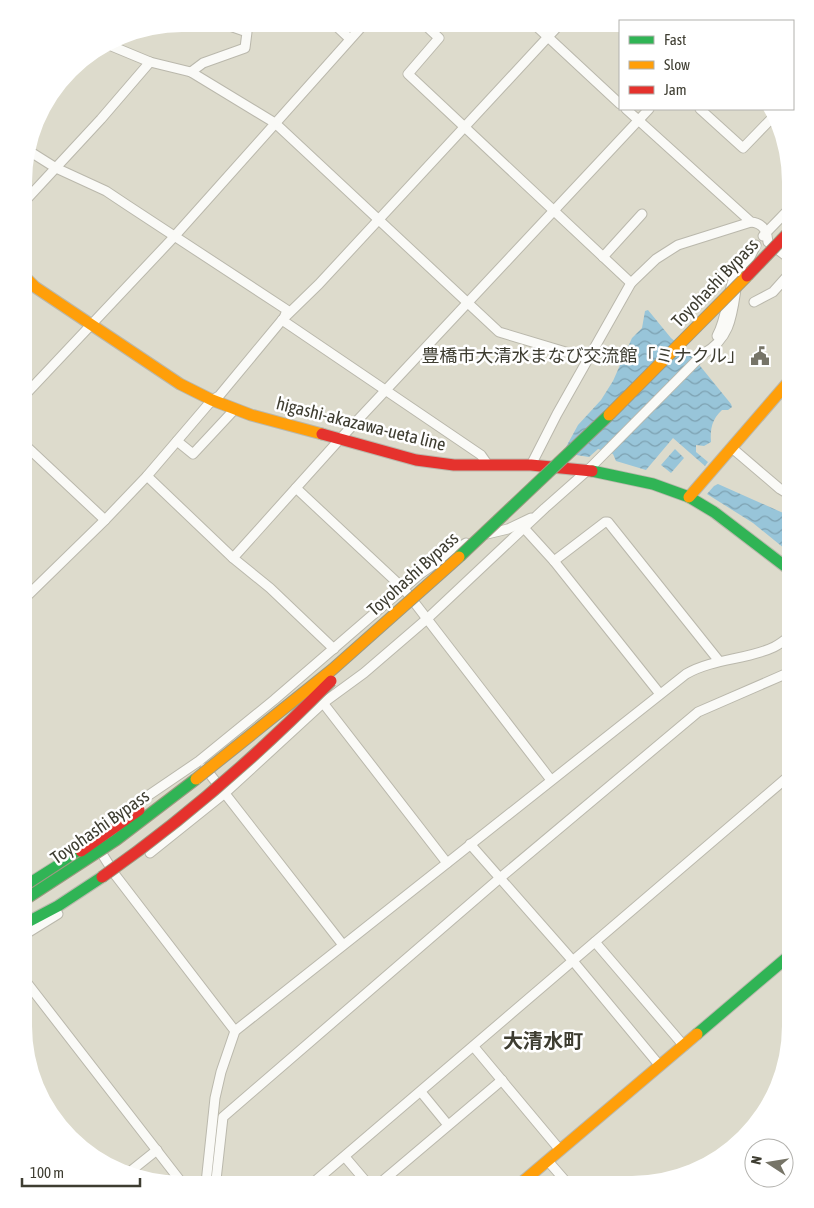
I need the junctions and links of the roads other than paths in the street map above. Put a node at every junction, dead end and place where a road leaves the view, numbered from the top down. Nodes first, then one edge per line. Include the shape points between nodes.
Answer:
1 (247, 33) edge
2 (344, 33) edge
3 (356, 33) edge
4 (434, 33) edge
5 (544, 33) edge
6 (552, 33) edge
7 (548, 37) junction
8 (350, 39) junction
9 (117, 48) edge
10 (150, 62) junction
11 (191, 72) junction
12 (619, 103) edge
13 (627, 110) edge
14 (648, 110) edge
15 (701, 110) edge
16 (638, 120) junction
17 (768, 122) edge
18 (274, 123) junction
19 (464, 127) junction
20 (36, 155) edge
21 (56, 168) junction
22 (33, 192) edge
23 (554, 211) junction
24 (642, 214) dead end
25 (782, 216) edge
26 (379, 219) junction
27 (751, 222) junction
28 (767, 232) junction
29 (174, 236) junction
30 (782, 239) edge
31 (782, 253) edge
32 (603, 257) junction
33 (782, 282) edge
34 (33, 284) edge
35 (631, 284) junction
36 (754, 302) dead end
37 (467, 303) junction
38 (282, 320) junction
39 (90, 324) junction
40 (589, 359) junction
41 (33, 386) edge
42 (782, 390) edge
43 (386, 391) junction
44 (212, 400) junction
45 (235, 408) junction
46 (340, 439) junction
47 (177, 441) junction
48 (732, 448) junction
49 (33, 452) edge
50 (532, 464) junction
51 (488, 465) junction
52 (588, 470) junction
53 (147, 476) junction
54 (296, 488) junction
55 (782, 490) edge
56 (689, 496) junction
57 (545, 508) junction
58 (106, 520) junction
59 (524, 528) junction
60 (233, 558) junction
61 (554, 561) junction
62 (782, 564) edge
63 (33, 589) edge
64 (404, 589) junction
65 (428, 618) junction
66 (388, 620) junction
67 (781, 642) edge
68 (334, 649) junction
69 (719, 661) junction
70 (303, 674) junction
71 (781, 676) edge
72 (660, 694) junction
73 (323, 704) junction
74 (221, 759) junction
75 (199, 761) junction
76 (551, 780) junction
77 (781, 782) edge
78 (225, 793) junction
79 (91, 835) junction
80 (470, 844) junction
81 (447, 863) junction
82 (33, 874) edge
83 (116, 876) junction
84 (500, 878) junction
85 (33, 881) edge
86 (33, 894) edge
87 (33, 919) edge
88 (33, 928) edge
89 (595, 942) junction
90 (343, 945) junction
91 (573, 961) junction
92 (781, 963) edge
93 (33, 991) edge
94 (235, 1031) junction
95 (684, 1046) junction
96 (474, 1047) junction
97 (660, 1066) junction
98 (502, 1080) junction
99 (421, 1092) junction
100 (448, 1125) junction
101 (157, 1150) junction
102 (560, 1150) junction
103 (345, 1157) junction
104 (548, 1160) junction
105 (135, 1167) edge
106 (176, 1175) edge
107 (206, 1176) edge
108 (217, 1176) edge
109 (322, 1176) edge
110 (361, 1176) edge
111 (387, 1176) edge
112 (529, 1176) edge
113 (561, 1176) edge

1 - 11 street via 245,48 203,63
2 - 8 street
3 - 8 street
4 - 19 street via 440,38 408,74
5 - 7 street
6 - 7 street
7 - 12 street
7 - 19 street
8 - 18 street
9 - 10 street
10 - 11 street
10 - 21 street
11 - 18 street
13 - 16 street
14 - 16 street
15 - 17 street via 744,148
16 - 23 street
16 - 27 street
18 - 26 street
18 - 29 street
19 - 23 street
19 - 26 street
20 - 21 street
21 - 22 street
21 - 29 street via 106,191
23 - 32 street
23 - 37 street
24 - 32 street
25 - 28 street
26 - 37 street
26 - 38 street
27 - 28 street
27 - 35 street via 678,245 656,258
28 - 31 street via 768,242
28 - 52 street via 756,245 736,286 730,325
29 - 38 street via 287,310
29 - 39 street
30 - 66 main road, Toyohashi Bypass, bridge via 542,481
32 - 35 street
33 - 36 street via 773,292
34 - 39 main road, higashi-akazawa-ueta line
35 - 40 street
37 - 40 street via 499,332
37 - 43 street
38 - 43 street
38 - 44 street
39 - 41 street
39 - 44 main road, higashi-akazawa-ueta line via 180,384
40 - 50 street
42 - 48 main road
43 - 46 street
43 - 51 street via 481,454
44 - 45 main road, higashi-akazawa-ueta line
44 - 47 street
45 - 46 main road, higashi-akazawa-ueta line
45 - 47 street via 193,454
46 - 51 main road, higashi-akazawa-ueta line via 416,460
46 - 54 street
47 - 53 street
48 - 55 street
48 - 56 main road
49 - 58 street
50 - 51 main road, higashi-akazawa-ueta line
50 - 52 main road, higashi-akazawa-ueta line
52 - 56 main road, higashi-akazawa-ueta line via 653,484
52 - 57 street
53 - 58 street
53 - 60 street
54 - 60 street
54 - 64 street
56 - 62 main road, higashi-akazawa-ueta line
57 - 59 street
57 - 64 street via 508,529 475,537 436,562
58 - 63 street
59 - 61 street
59 - 65 street
60 - 68 street
61 - 69 street via 608,522
61 - 72 street
64 - 65 street
64 - 68 street
65 - 73 street
65 - 76 street
66 - 74 main road, Toyohashi Bypass, bridge via 342,662
66 - 87 main road, bridge via 280,733 160,836 58,906
67 - 69 street via 766,650
68 - 70 street
69 - 72 street via 693,670
70 - 73 street
70 - 75 street
71 - 84 street via 698,712
72 - 76 street
73 - 78 street
73 - 81 street
74 - 85 main road, bridge via 199,768
74 - 86 main road, Toyohashi Bypass, bridge via 116,839
75 - 78 street
75 - 79 street
76 - 80 street
77 - 89 street
78 - 83 street
78 - 90 street
79 - 82 street
79 - 83 street
80 - 81 street
80 - 84 street
81 - 90 street
83 - 88 street
83 - 94 street
84 - 91 street
84 - 108 street via 223,1117
89 - 91 street
89 - 95 street
90 - 94 street
91 - 96 street
91 - 97 street
92 - 95 main road
93 - 101 street
94 - 107 street via 215,1098
95 - 97 main road
96 - 98 street
96 - 99 street
97 - 102 main road
98 - 100 street
98 - 102 street
99 - 100 street
99 - 103 street
100 - 111 street
101 - 105 street
101 - 106 street
102 - 104 main road
103 - 109 street
103 - 110 street
104 - 112 main road
104 - 113 street

